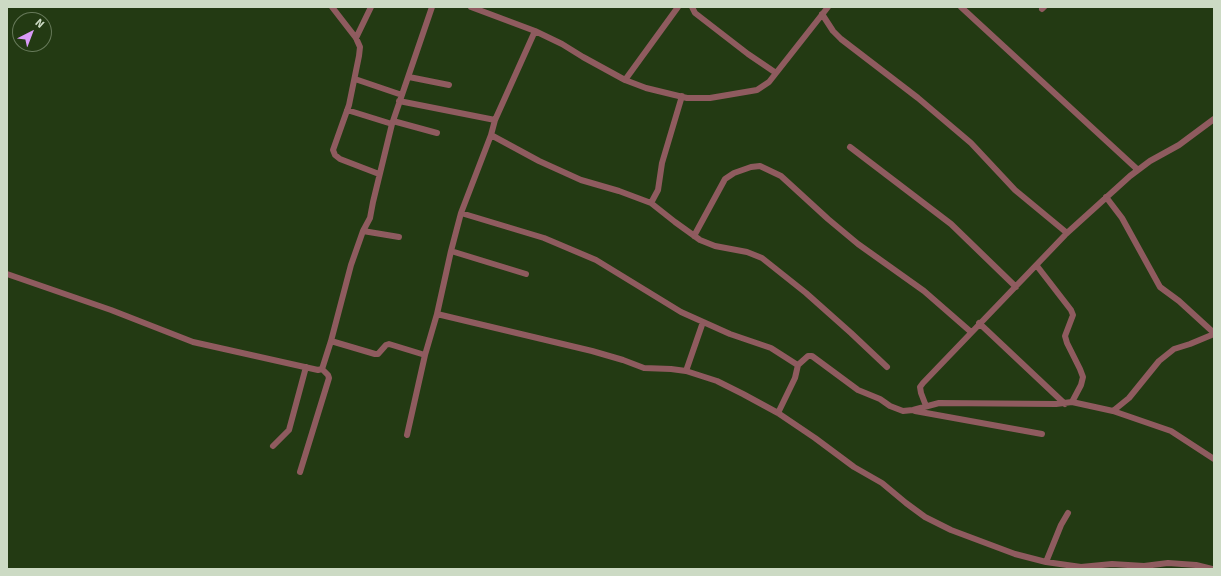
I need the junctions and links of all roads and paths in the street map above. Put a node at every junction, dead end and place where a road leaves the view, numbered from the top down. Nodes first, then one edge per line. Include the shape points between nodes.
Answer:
1 (332, 7) edge
2 (371, 7) edge
3 (432, 7) edge
4 (470, 7) edge
5 (678, 7) edge
6 (692, 7) edge
7 (828, 7) edge
8 (961, 7) edge
9 (822, 14) junction
10 (535, 31) junction
11 (356, 38) junction
12 (776, 73) junction
13 (409, 77) junction
14 (355, 80) junction
15 (625, 80) junction
16 (449, 85) dead end
17 (682, 96) junction
18 (401, 98) junction
19 (347, 110) junction
20 (1214, 119) edge
21 (495, 120) junction
22 (393, 122) junction
23 (437, 133) dead end
24 (491, 135) junction
25 (850, 147) dead end
26 (1138, 170) junction
27 (379, 174) junction
28 (1106, 196) junction
29 (651, 203) junction
30 (461, 213) junction
31 (363, 231) junction
32 (1067, 233) junction
33 (694, 236) junction
34 (399, 238) dead end
35 (451, 251) junction
36 (1037, 266) junction
37 (7, 274) edge
38 (526, 274) dead end
39 (1016, 287) junction
40 (438, 314) junction
41 (703, 322) junction
42 (980, 323) junction
43 (971, 332) junction
44 (1214, 333) edge
45 (331, 341) junction
46 (425, 355) junction
47 (798, 365) junction
48 (306, 367) junction
49 (887, 367) dead end
50 (322, 368) junction
51 (686, 371) junction
52 (1072, 402) junction
53 (1065, 404) junction
54 (926, 406) junction
55 (914, 410) junction
56 (1113, 411) junction
57 (778, 413) junction
58 (1042, 434) dead end
59 (406, 435) dead end
60 (273, 446) dead end
61 (1214, 459) edge
62 (300, 472) dead end
63 (1068, 513) dead end
64 (1046, 562) junction
65 (1212, 569) edge

1 - 11 street
2 - 11 street
3 - 13 street
4 - 10 street
5 - 15 street
6 - 12 street via 701,18
7 - 9 street
8 - 26 street
9 - 12 street
9 - 32 street via 833,31 971,143 1015,190
10 - 15 street
10 - 21 street
11 - 14 street via 360,47
12 - 17 street via 769,82 757,90 710,98
13 - 16 street
13 - 18 street
14 - 18 street
14 - 19 street
15 - 17 street via 646,88
17 - 29 street via 662,164 658,190
18 - 21 street
18 - 22 street
19 - 22 street
19 - 27 street via 333,150 335,155
20 - 26 street via 1179,145
21 - 24 street
22 - 23 street
22 - 27 street
24 - 29 street via 581,180
24 - 30 street
25 - 39 street via 951,224
26 - 28 street
27 - 31 street via 370,218
28 - 32 street
28 - 44 street via 1122,218 1160,287
29 - 33 street
30 - 35 street
30 - 41 street via 544,238 596,260 681,312
31 - 34 street
31 - 45 street via 351,265
32 - 36 street
33 - 43 street via 725,179 734,173 760,166 781,176 858,244 924,291
33 - 49 street via 715,246 747,252 762,258 806,293
35 - 38 street
35 - 40 street
36 - 39 street
36 - 52 street via 1073,315 1065,336 1083,377
37 - 48 street via 111,310 192,342
39 - 42 street
40 - 46 street
40 - 51 street via 592,351 644,368
41 - 47 street via 771,348
41 - 51 street
42 - 43 street
42 - 53 street
43 - 54 street via 920,387
44 - 56 street via 1174,349 1159,361 1129,398
45 - 46 street via 375,354 389,344
45 - 50 street
46 - 59 street
47 - 55 street via 808,356 812,356 858,390 890,406
47 - 57 street via 795,378
48 - 50 street via 318,370
48 - 60 street via 289,430
50 - 62 street via 329,378
51 - 57 street via 717,381
52 - 53 street
52 - 56 street
53 - 54 street via 939,403
54 - 55 street
55 - 58 street
56 - 61 street via 1170,431
57 - 64 street via 854,467 882,483 926,517 951,530 1015,554
63 - 64 street
64 - 65 street via 1081,566 1144,566 1168,563

